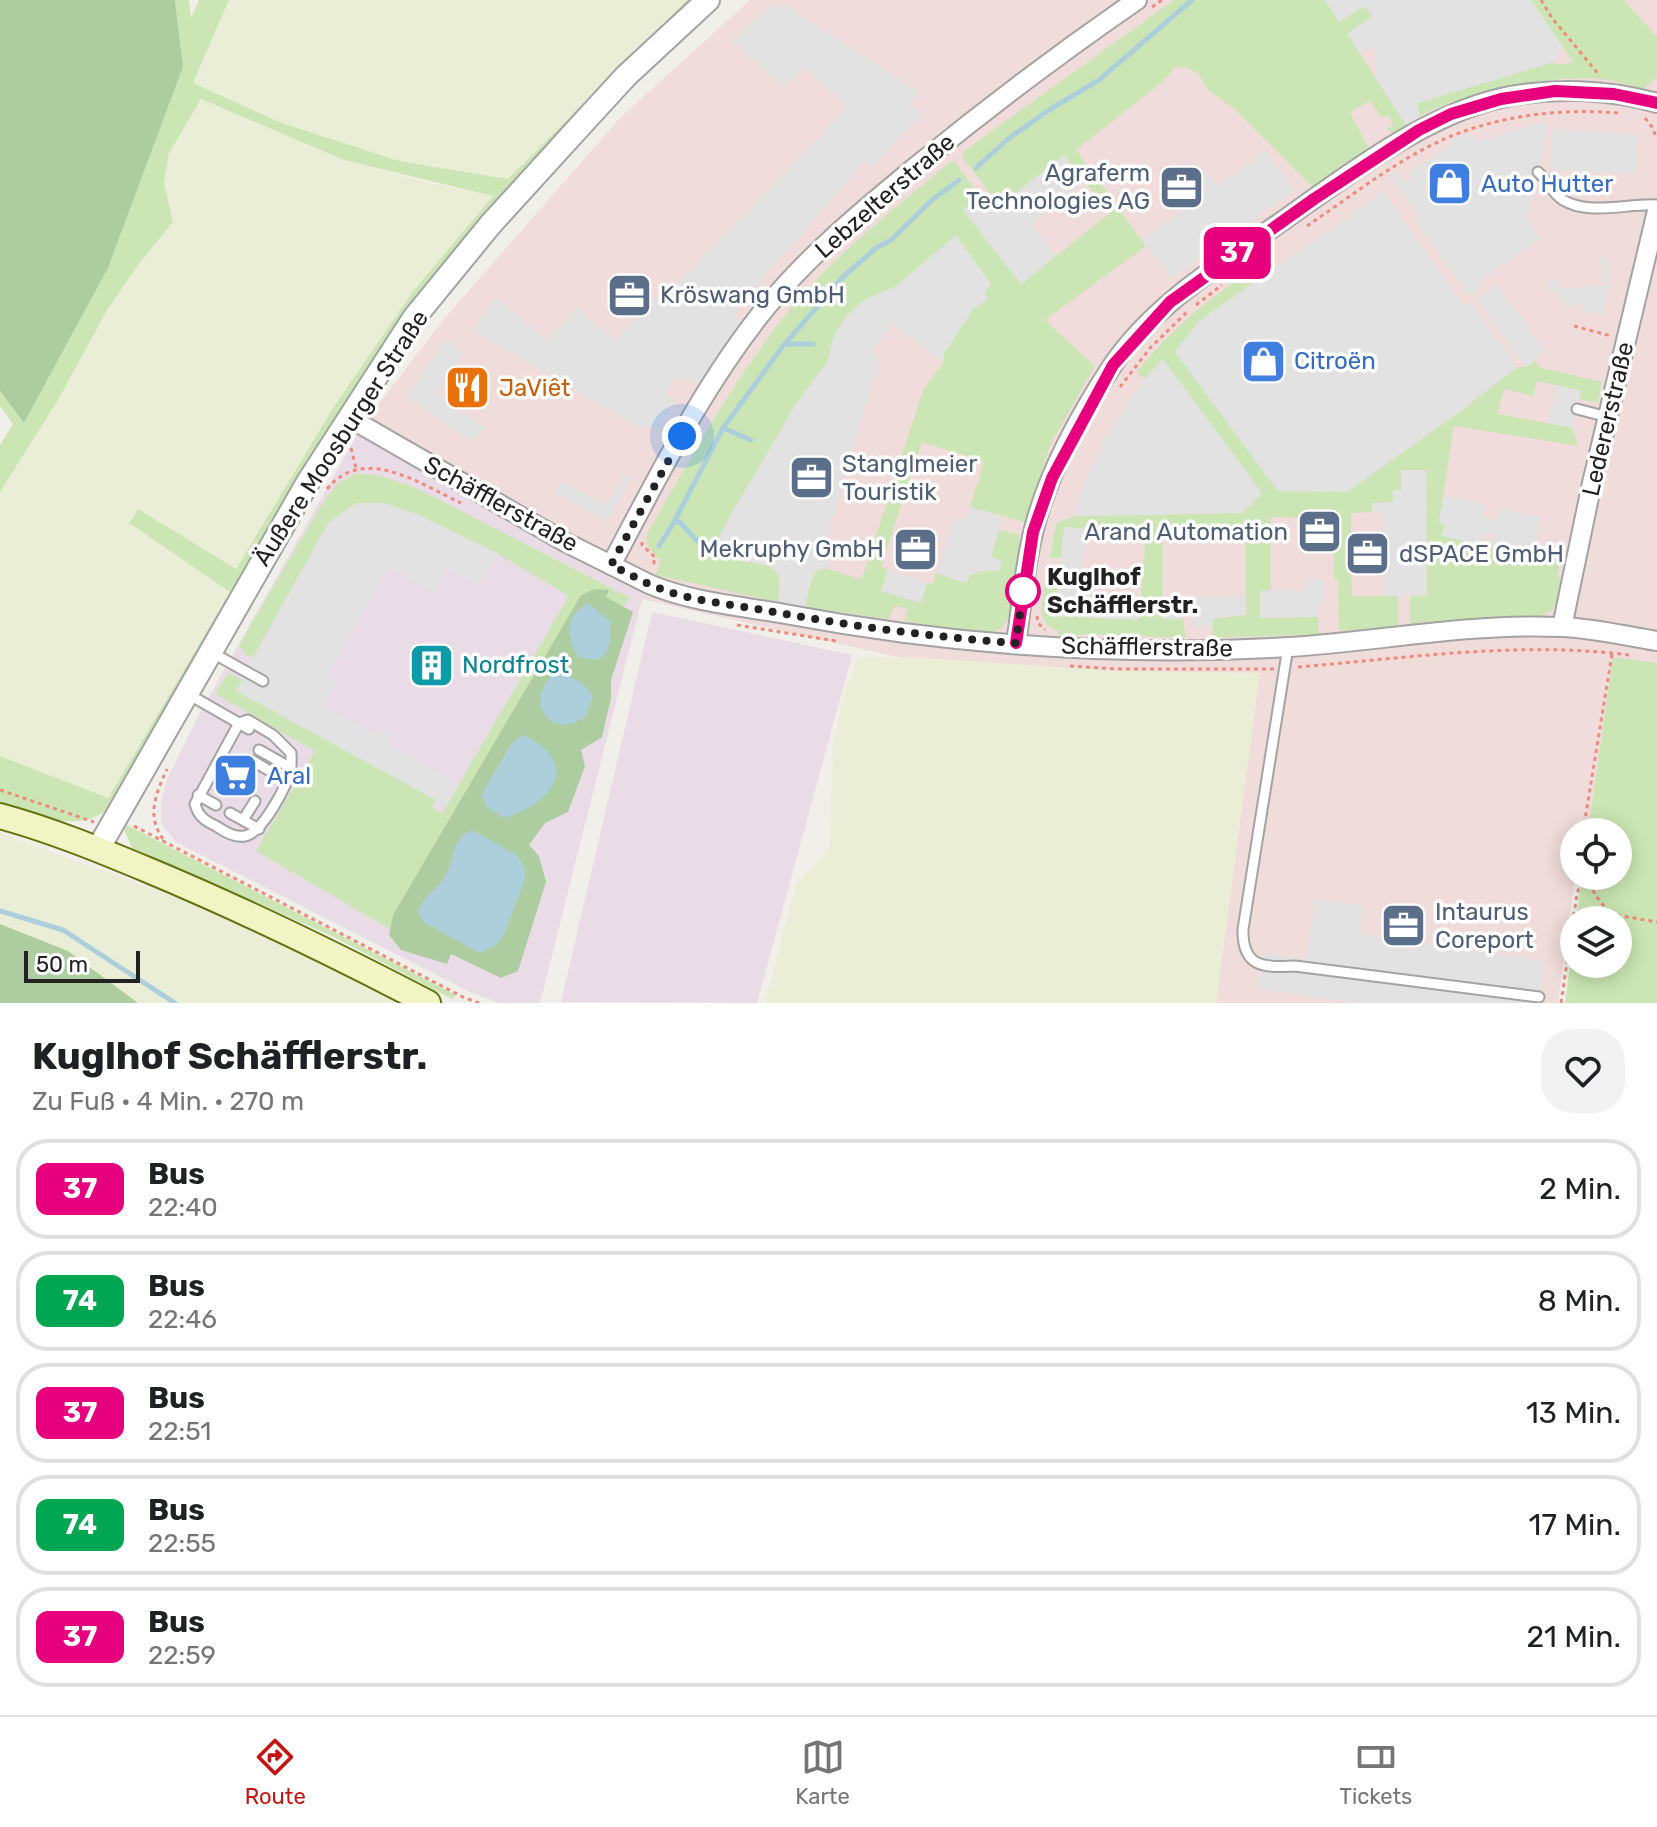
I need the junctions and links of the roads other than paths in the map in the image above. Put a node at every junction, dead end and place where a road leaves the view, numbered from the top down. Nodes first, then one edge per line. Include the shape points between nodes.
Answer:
1 (708, 0) edge
2 (1144, 4) edge
3 (1657, 103) edge
4 (1538, 172) dead end
5 (1657, 208) edge
6 (1577, 409) dead end
7 (1608, 417) junction
8 (355, 421) junction
9 (611, 565) junction
10 (1562, 627) junction
11 (1657, 641) edge
12 (1016, 643) junction
13 (1288, 647) junction
14 (211, 652) junction
15 (263, 681) dead end
16 (188, 694) junction
17 (239, 723) junction
18 (249, 729) dead end
19 (233, 734) junction
20 (266, 738) dead end
21 (243, 740) dead end
22 (225, 746) junction
23 (259, 750) dead end
24 (236, 752) dead end
25 (291, 753) junction
26 (253, 761) dead end
27 (291, 768) junction
28 (287, 781) junction
29 (198, 795) junction
30 (255, 801) dead end
31 (216, 805) dead end
32 (230, 813) dead end
33 (0, 816) edge
34 (243, 820) junction
35 (259, 829) junction
36 (107, 831) junction
37 (1539, 997) dead end
38 (428, 1003) edge

1 - 8 street, Äußere Moosburger Straße via 626,76 490,225 414,318
2 - 9 street, Lebzelterstraße via 1039,70 946,142 851,219 801,270 728,360
3 - 12 street via 1555,91 1472,107 1435,122 1314,199 1170,302 1113,365 1052,478 1033,532
4 - 5 lane via 1573,205
5 - 7 street, Ledererstraße
6 - 7 lane
7 - 10 street, Ledererstraße
8 - 9 street, Schäfflerstraße
8 - 14 street, Äußere Moosburger Straße via 243,592
9 - 12 street, Schäfflerstraße via 664,590 709,600 826,622
10 - 11 street, Schäfflerstraße
10 - 13 street, Schäfflerstraße
12 - 13 street, Schäfflerstraße
13 - 37 lane via 1243,929 1249,957 1274,967
14 - 15 lane
14 - 16 street, Äußere Moosburger Straße
16 - 17 lane
16 - 36 street, Äußere Moosburger Straße
17 - 18 lane
17 - 19 lane
17 - 25 lane via 248,720
19 - 21 lane
19 - 22 lane
20 - 25 lane
22 - 24 lane
22 - 29 lane
23 - 27 lane
25 - 27 lane
26 - 28 lane
27 - 28 lane
28 - 35 lane
29 - 31 lane
29 - 35 lane via 195,804 204,820 234,836
30 - 34 lane
32 - 34 lane
33 - 36 main road
34 - 35 lane
36 - 38 main road via 207,894

